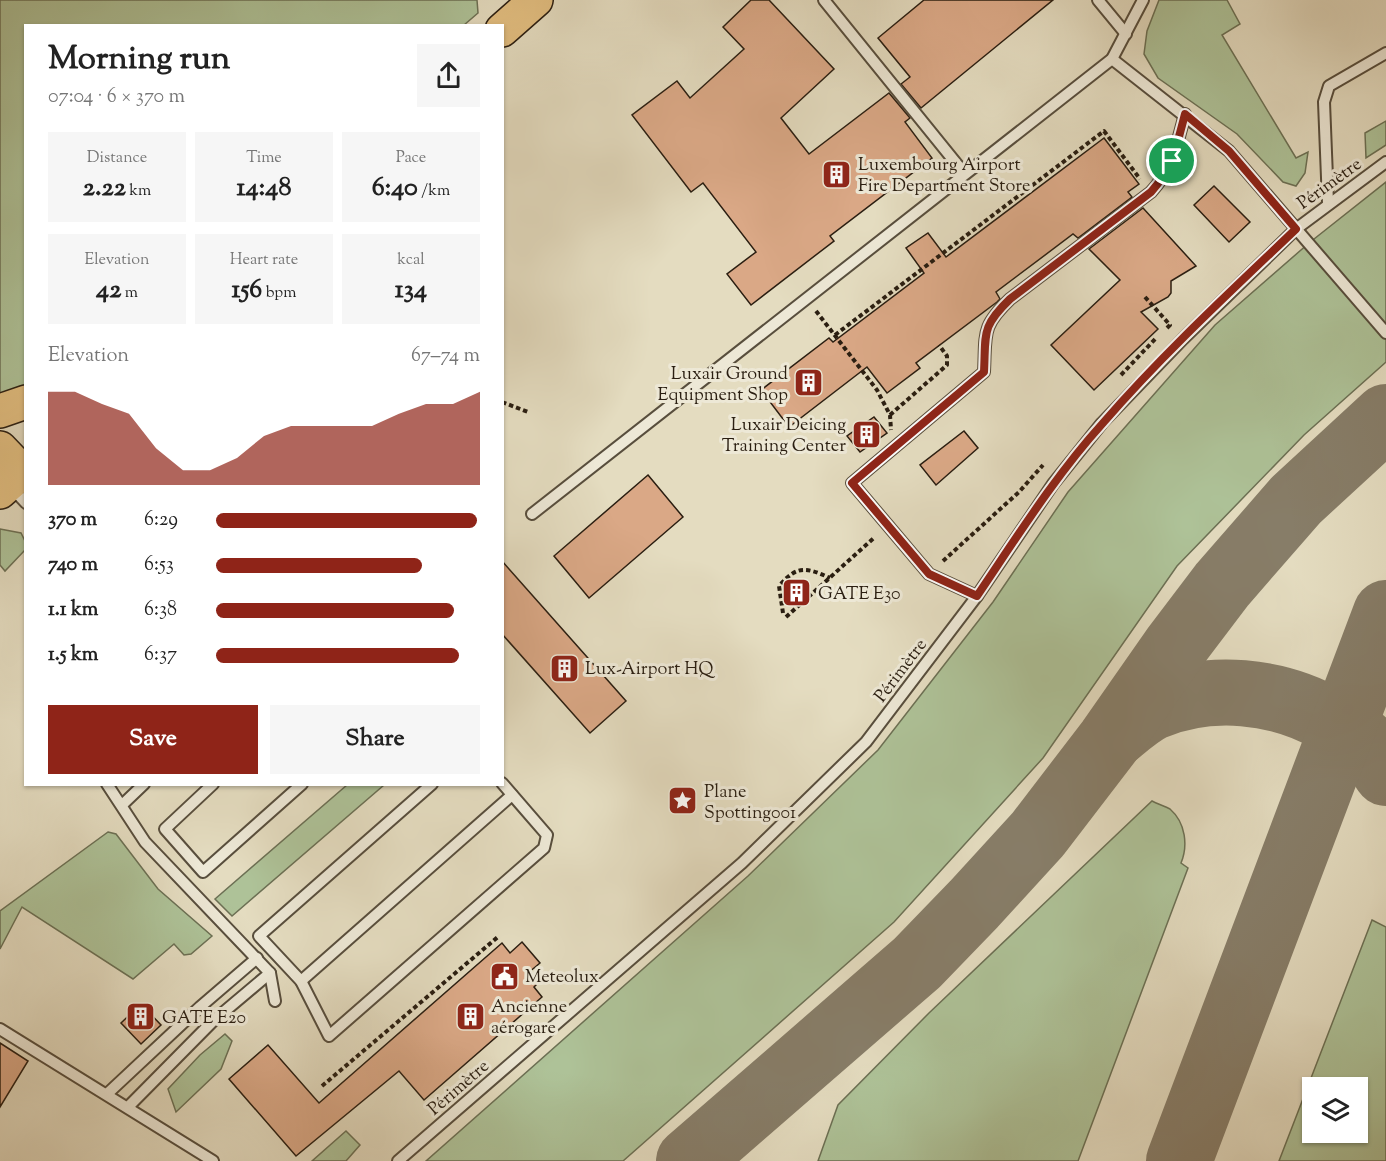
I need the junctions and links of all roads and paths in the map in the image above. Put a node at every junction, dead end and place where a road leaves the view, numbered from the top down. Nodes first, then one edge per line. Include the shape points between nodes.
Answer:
1 (536, 0) edge
2 (824, 0) edge
3 (1098, 0) edge
4 (1143, 0) edge
5 (504, 28) edge
6 (1126, 34) junction
7 (1386, 53) edge
8 (1112, 59) junction
9 (1185, 114) junction
10 (1386, 162) edge
11 (964, 173) junction
12 (1144, 184) dead end
13 (1328, 203) junction
14 (1296, 229) junction
15 (1145, 297) dead end
16 (806, 299) junction
17 (1386, 333) edge
18 (835, 335) junction
19 (939, 345) dead end
20 (1119, 378) dead end
21 (24, 403) edge
22 (504, 403) edge
23 (884, 404) dead end
24 (0, 411) edge
25 (528, 412) dead end
26 (890, 415) dead end
27 (0, 448) edge
28 (1050, 457) dead end
29 (16, 484) edge
30 (532, 514) dead end
31 (879, 533) dead end
32 (929, 574) junction
33 (830, 578) junction
34 (977, 596) junction
35 (504, 785) edge
36 (108, 786) edge
37 (142, 786) edge
38 (211, 786) edge
39 (300, 786) edge
40 (430, 786) edge
41 (512, 795) junction
42 (122, 805) junction
43 (499, 936) dead end
44 (257, 958) junction
45 (270, 973) junction
46 (301, 981) junction
47 (275, 1001) dead end
48 (0, 1029) edge
49 (322, 1086) dead end
50 (107, 1094) junction
51 (128, 1107) junction
52 (213, 1161) edge
53 (398, 1161) edge

1 - 5 main road
2 - 11 lane
3 - 6 lane
4 - 6 lane
6 - 8 lane
7 - 13 lane via 1329,86 1324,102
8 - 9 lane
8 - 11 lane
9 - 14 lane via 1229,151
9 - 32 lane via 1164,178 994,314 987,329 984,372 852,483
10 - 13 lane, Périmètre
11 - 16 lane
12 - 18 path via 1104,131
13 - 14 lane, Périmètre
14 - 17 lane
14 - 34 lane, Périmètre via 1102,423 1053,484
15 - 20 path via 1170,325
16 - 18 path
16 - 30 lane
18 - 23 path
19 - 26 path via 947,356 947,365
21 - 24 main road
22 - 25 path
27 - 29 main road
28 - 32 path via 1019,492
31 - 33 path
32 - 34 lane
33 - 33 path via 785,615 779,586 788,576 797,570 811,569
34 - 53 lane, Périmètre via 866,742 742,863
35 - 41 lane
36 - 42 lane
37 - 42 lane
38 - 39 lane via 165,829 203,872
40 - 46 lane via 259,936
41 - 46 lane
41 - 46 lane via 547,835 544,848 329,1036
42 - 44 lane via 145,842
43 - 49 path
44 - 45 lane
44 - 50 lane
45 - 47 lane
45 - 51 lane via 213,1021
48 - 50 lane
50 - 51 lane
51 - 52 lane

